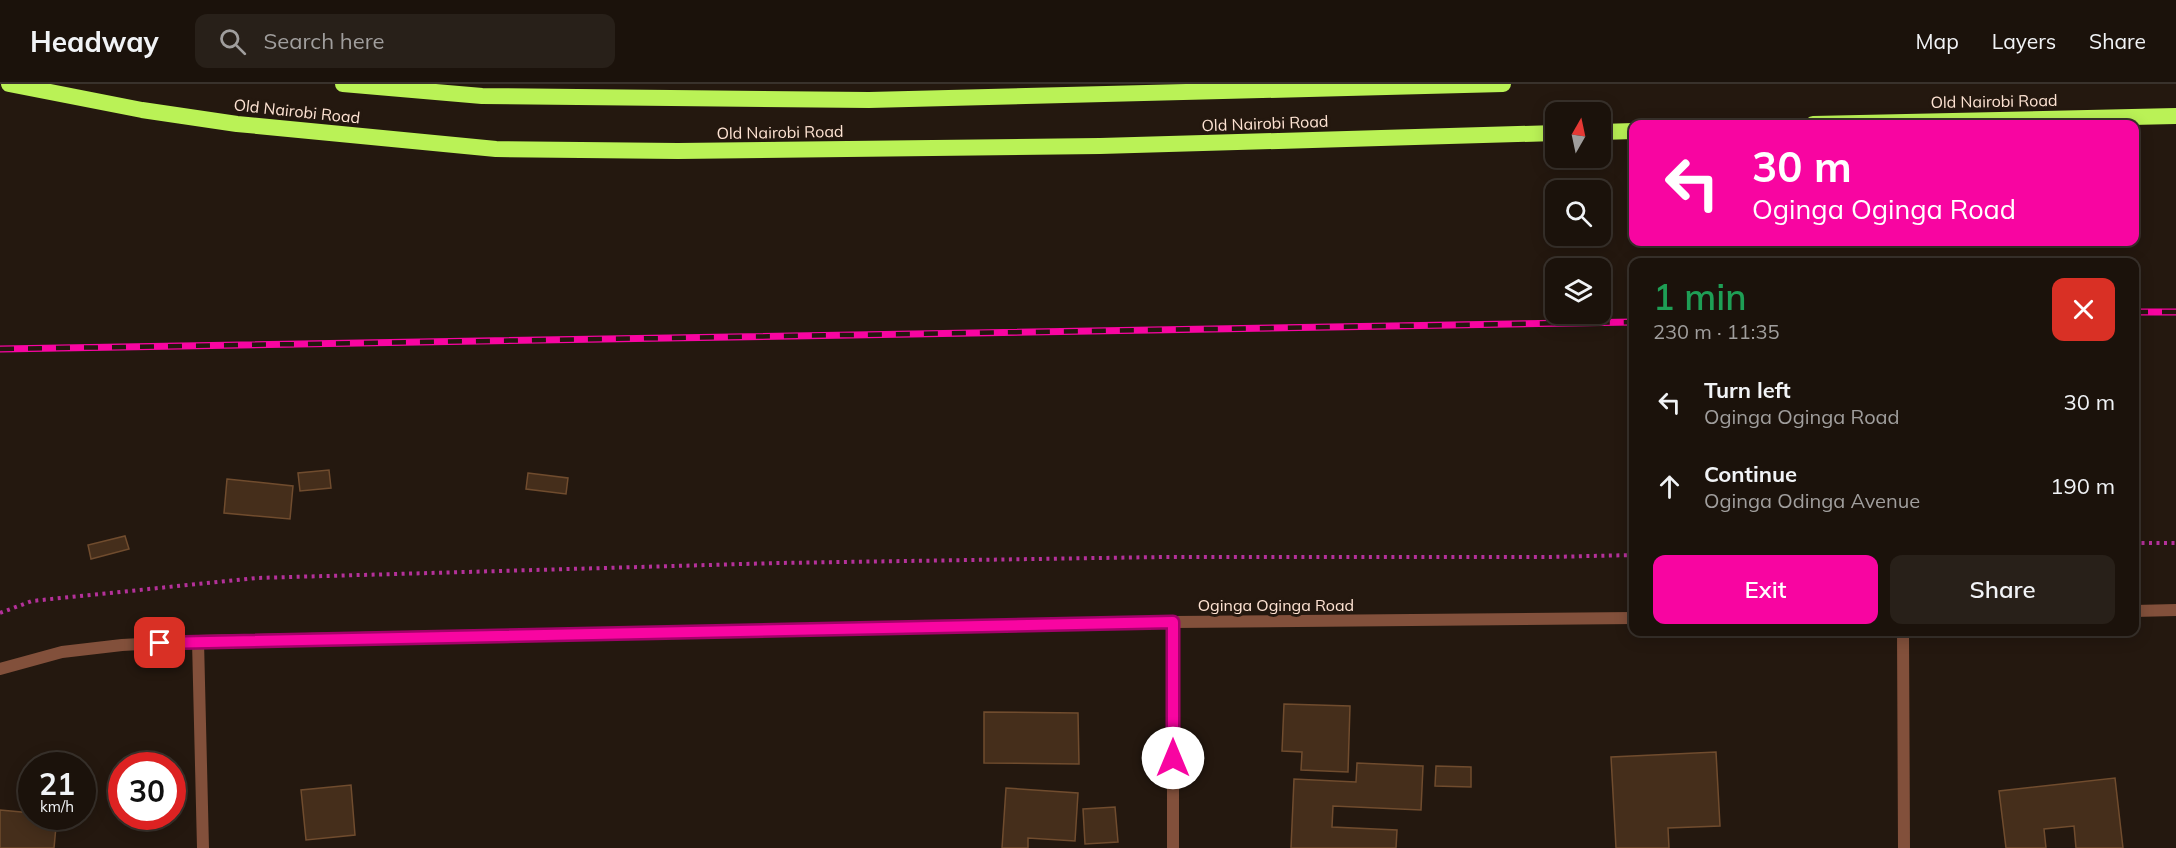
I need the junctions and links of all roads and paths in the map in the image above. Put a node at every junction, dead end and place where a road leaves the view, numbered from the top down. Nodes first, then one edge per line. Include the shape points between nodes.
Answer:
1 (9, 84) edge
2 (343, 84) edge
3 (1503, 84) edge
4 (482, 90) edge
5 (2176, 116) edge
6 (1994, 120) edge
7 (1629, 131) edge
8 (1611, 132) edge
9 (1545, 133) edge
10 (2139, 543) edge
11 (2176, 543) edge
12 (1629, 555) edge
13 (2176, 610) edge
14 (2139, 611) edge
15 (0, 613) edge
16 (1629, 618) edge
17 (1173, 622) junction
18 (1903, 636) edge
19 (198, 641) junction
20 (0, 669) edge
21 (203, 848) edge
22 (1173, 848) edge
23 (1904, 848) edge

1 - 9 highway, Old Nairobi Road via 142,111 237,124 496,149 1100,146
2 - 4 highway, Old Nairobi Road
3 - 4 highway, Old Nairobi Road via 868,100
5 - 6 highway, Old Nairobi Road
7 - 8 highway
10 - 11 path
12 - 15 path via 778,562 256,578 32,602
13 - 14 street
16 - 17 street, Oginga Oginga Road
17 - 19 street, Oginga Oginga Road
17 - 22 street
18 - 23 street
19 - 20 street, Oginga Oginga Road via 62,652
19 - 21 street

